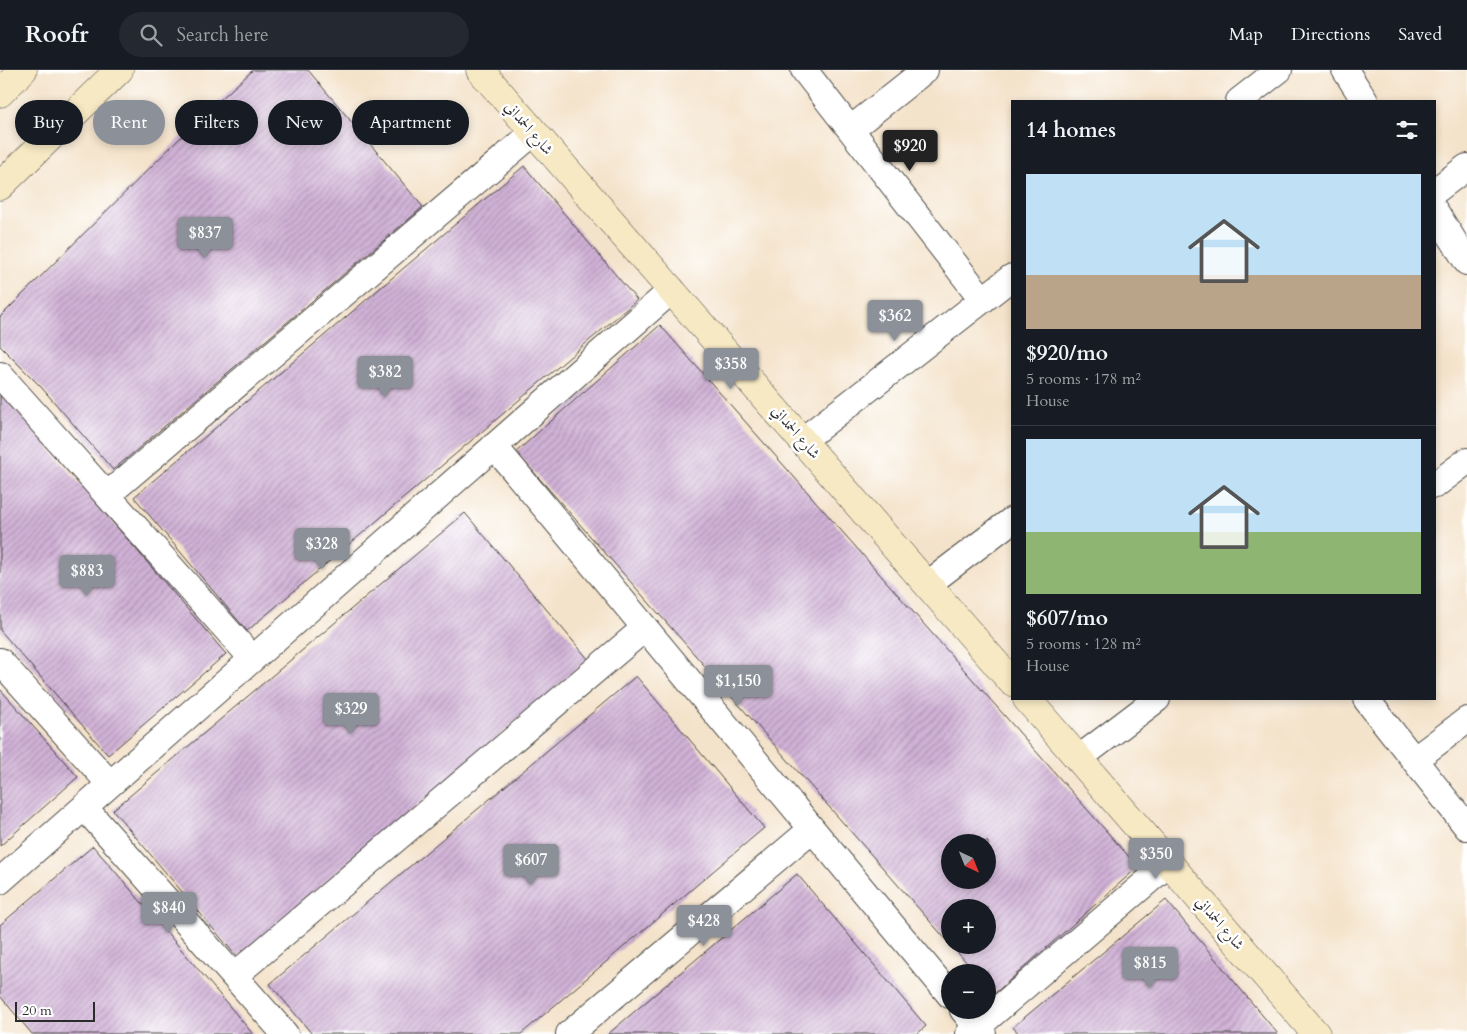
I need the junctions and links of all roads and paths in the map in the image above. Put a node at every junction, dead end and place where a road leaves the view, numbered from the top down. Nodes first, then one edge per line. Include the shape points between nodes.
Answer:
1 (23, 70) edge
2 (119, 70) edge
3 (480, 70) edge
4 (804, 70) edge
5 (925, 70) edge
6 (1279, 70) edge
7 (1345, 70) edge
8 (0, 93) edge
9 (1240, 100) edge
10 (1364, 100) edge
11 (851, 129) junction
12 (534, 133) junction
13 (1467, 167) edge
14 (0, 186) edge
15 (1436, 190) edge
16 (1436, 213) edge
17 (1467, 262) edge
18 (1011, 278) edge
19 (672, 290) junction
20 (983, 300) junction
21 (0, 375) edge
22 (803, 440) junction
23 (494, 446) junction
24 (1467, 461) edge
25 (1436, 484) edge
26 (107, 495) junction
27 (1011, 521) edge
28 (928, 584) junction
29 (645, 628) junction
30 (252, 658) junction
31 (0, 661) edge
32 (1011, 681) edge
33 (1028, 700) edge
34 (1155, 700) edge
35 (1367, 700) edge
36 (1467, 720) edge
37 (1078, 758) junction
38 (1414, 760) junction
39 (110, 784) junction
40 (84, 807) junction
41 (1467, 827) edge
42 (812, 829) junction
43 (1169, 863) junction
44 (0, 881) edge
45 (234, 976) junction
46 (941, 984) edge
47 (973, 1026) edge
48 (285, 1034) edge
49 (569, 1034) edge
50 (1316, 1034) edge

1 - 8 street
2 - 14 street
3 - 12 street, شارع الحمداني
4 - 11 street
5 - 11 street
6 - 9 street
7 - 10 street
11 - 20 street
12 - 19 street, شارع الحمداني
12 - 26 street
13 - 15 street
16 - 17 street
18 - 20 street
19 - 22 street, شارع الحمداني
19 - 23 street
20 - 22 street
21 - 26 street
22 - 28 street, شارع الحمداني
23 - 29 street
23 - 30 street
24 - 25 street
26 - 30 street
27 - 28 street
28 - 32 street, شارع الحمداني
29 - 42 street
29 - 45 street
30 - 39 street
31 - 39 street
33 - 37 street, شارع الحمداني
34 - 37 street
35 - 38 street
36 - 38 street
37 - 43 street, شارع الحمداني
38 - 41 street
39 - 40 street
40 - 44 street
40 - 45 street
42 - 46 street
42 - 49 street
43 - 47 street
43 - 50 street, شارع الحمداني
45 - 48 street

